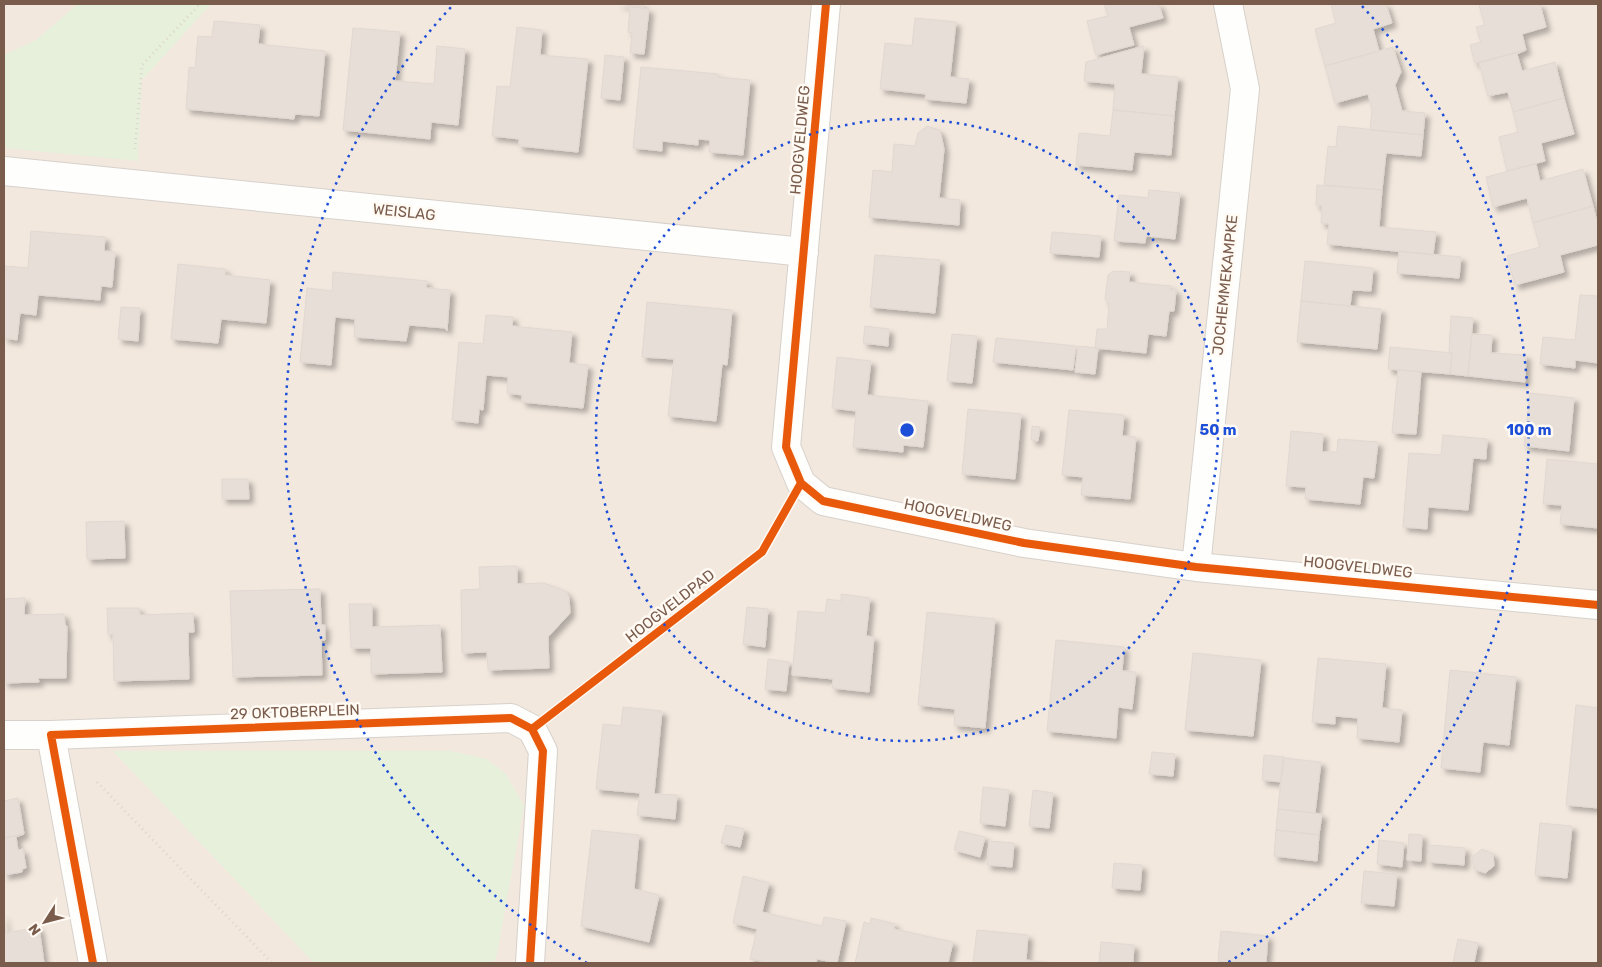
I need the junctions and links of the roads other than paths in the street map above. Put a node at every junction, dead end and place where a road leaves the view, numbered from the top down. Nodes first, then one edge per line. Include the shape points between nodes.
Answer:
1 (826, 4) edge
2 (1228, 4) edge
3 (4, 171) edge
4 (804, 252) junction
5 (1196, 567) junction
6 (1598, 605) edge
7 (4, 735) edge
8 (51, 735) junction
9 (94, 963) edge
10 (530, 963) edge

1 - 4 street, HOOGVELDWEG
2 - 5 street, JOCHEMMEKAMPKE via 1245,89
3 - 4 street, WEISLAG
4 - 5 street, HOOGVELDWEG via 786,447 800,483 823,501 1024,543
5 - 6 street, HOOGVELDWEG
7 - 8 street, 29 OKTOBERPLEIN
8 - 9 street
8 - 10 street, 29 OKTOBERPLEIN via 511,718 532,729 543,751

